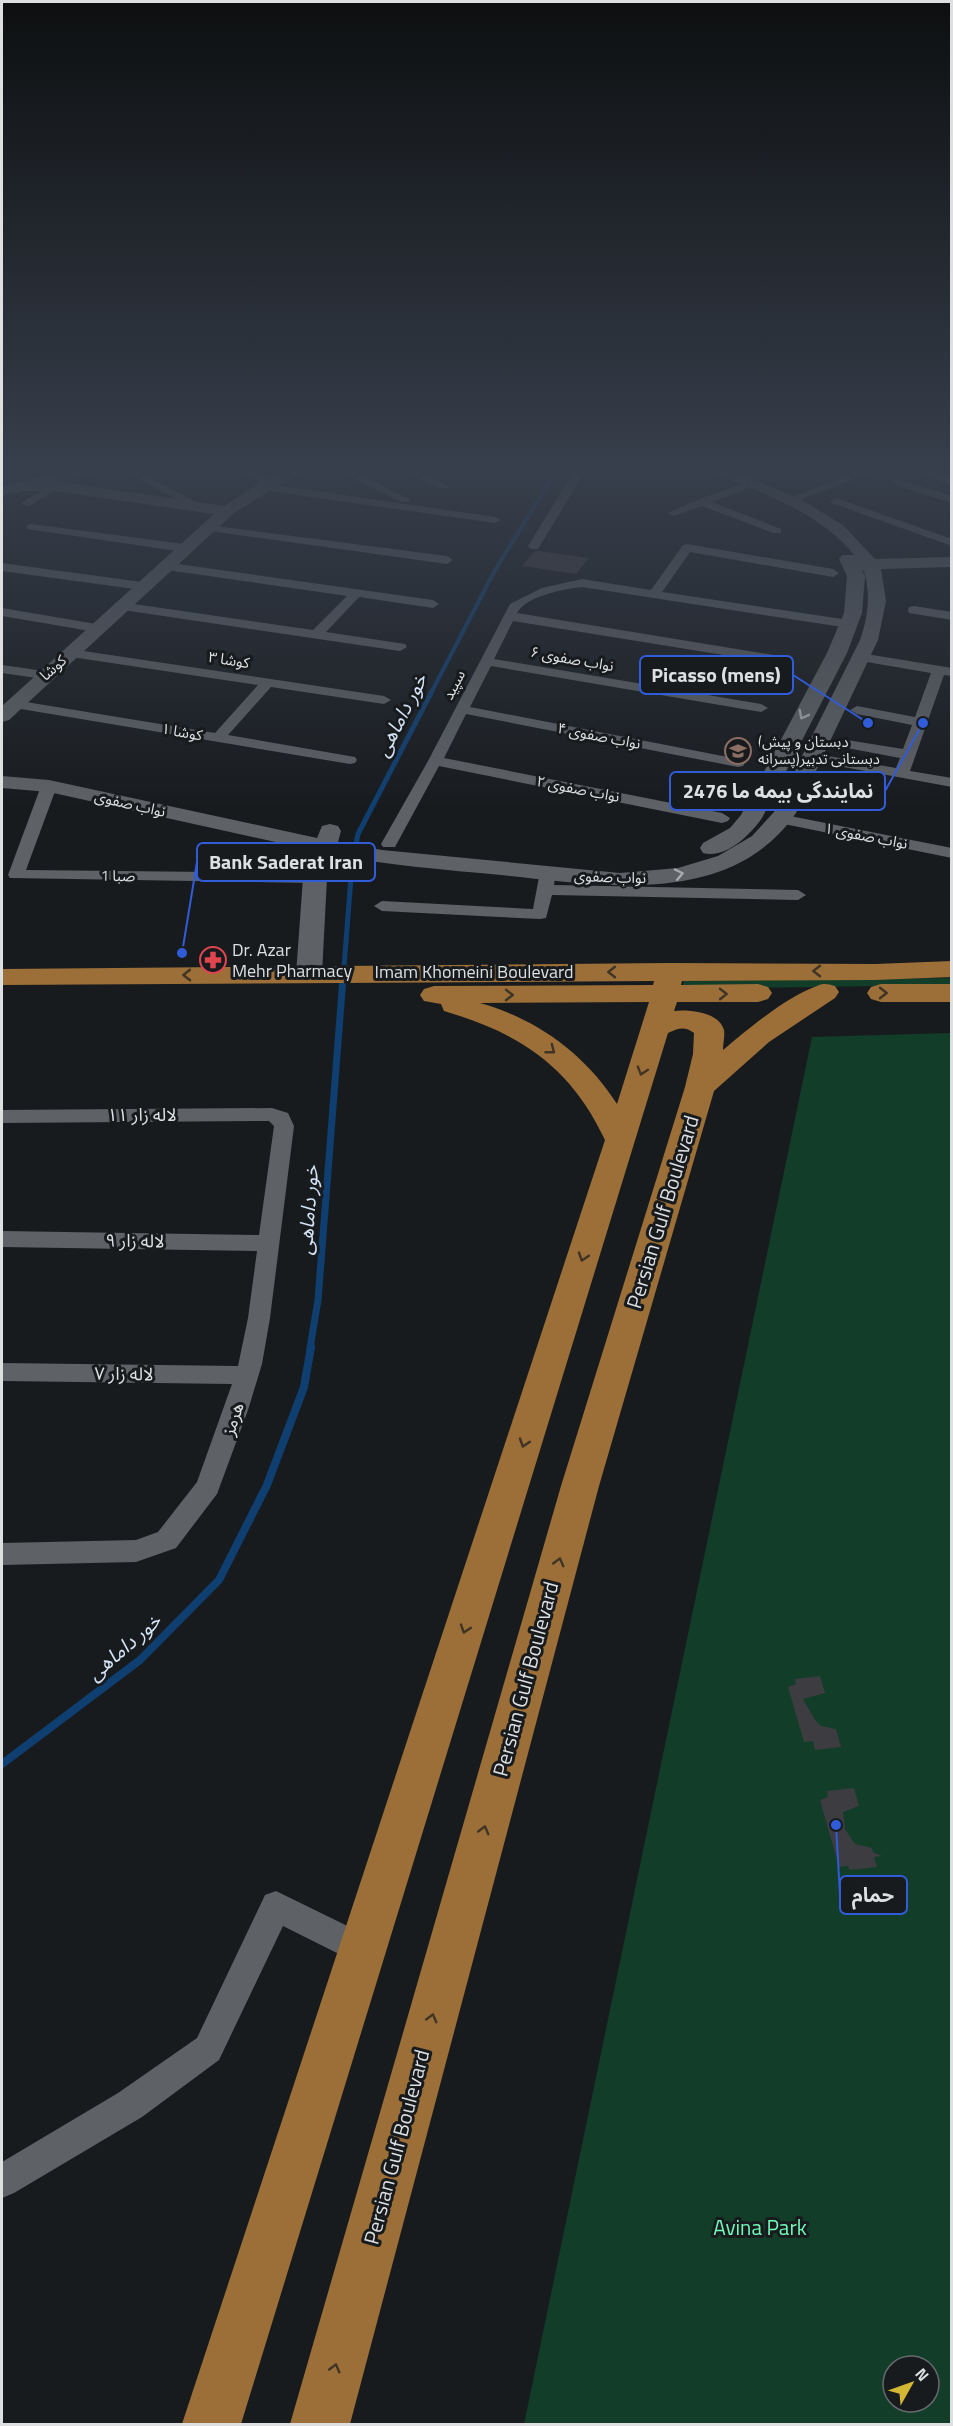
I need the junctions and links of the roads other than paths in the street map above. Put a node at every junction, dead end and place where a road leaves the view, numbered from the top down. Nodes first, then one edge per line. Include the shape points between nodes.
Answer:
1 (107, 581) edge
2 (147, 581) edge
3 (272, 581) edge
4 (664, 581) edge
5 (855, 581) edge
6 (868, 581) edge
7 (142, 586) junction
8 (356, 593) junction
9 (656, 593) junction
10 (433, 604) dead end
11 (120, 606) junction
12 (914, 610) dead end
13 (2, 612) edge
14 (509, 616) junction
15 (951, 616) edge
16 (849, 624) junction
17 (96, 628) junction
18 (315, 636) junction
19 (400, 647) dead end
20 (70, 653) junction
21 (837, 653) junction
22 (860, 657) junction
23 (485, 661) junction
24 (786, 661) dead end
25 (2, 669) edge
26 (945, 671) edge
27 (44, 675) junction
28 (267, 683) junction
29 (384, 700) dead end
30 (761, 708) dead end
31 (460, 709) junction
32 (8, 710) edge
33 (857, 710) dead end
34 (920, 722) junction
35 (218, 738) junction
36 (847, 744) dead end
37 (784, 753) junction
38 (909, 755) junction
39 (812, 757) junction
40 (350, 760) dead end
41 (435, 761) junction
42 (738, 763) dead end
43 (2, 770) edge
44 (901, 774) junction
45 (2, 782) edge
46 (951, 783) edge
47 (49, 786) junction
48 (722, 818) dead end
49 (780, 819) junction
50 (262, 834) junction
51 (331, 839) junction
52 (379, 849) junction
53 (951, 853) edge
54 (9, 875) edge
55 (315, 878) junction
56 (546, 882) junction
57 (798, 896) dead end
58 (382, 906) dead end
59 (951, 969) edge
60 (2, 977) edge
61 (316, 981) junction
62 (365, 984) junction
63 (825, 992) junction
64 (951, 993) edge
65 (421, 995) junction
66 (663, 998) junction
67 (2, 999) edge
68 (700, 1087) junction
69 (2, 1116) edge
70 (281, 1118) joint
71 (621, 1140) junction
72 (2, 1239) edge
73 (268, 1243) junction
74 (2, 1372) edge
75 (246, 1375) junction
76 (2, 1554) edge
77 (363, 1950) junction
78 (2, 2181) edge
79 (212, 2424) edge
80 (320, 2424) edge

1 - 7 street
2 - 7 street, کوشا
3 - 8 street
4 - 9 street
5 - 16 street, نواب صفوی via 854,614
6 - 22 street, نواب صفوی via 878,605 875,624
7 - 11 street, کوشا
8 - 10 street
8 - 18 street
9 - 14 street, سپید via 582,583 558,586 533,594 514,607
9 - 16 street, سپید
11 - 17 street, کوشا
11 - 18 street
12 - 15 street
13 - 17 street
14 - 23 street, سپید
14 - 24 street
16 - 21 street, نواب صفوی
17 - 20 street, کوشا
18 - 19 street
20 - 27 street, کوشا
20 - 28 street, کوشا ۳
21 - 22 street
21 -> 37 street, نواب صفوی
22 - 26 street
22 - 39 street, نواب صفوی
23 - 30 street, نواب صفوی ۶
23 - 31 street, سپید
25 - 27 street
26 - 34 street
27 - 32 street, کوشا
28 - 29 street, کوشا ۳
28 - 35 street
31 - 41 street, سپید
31 - 42 street, نواب صفوی ۴
32 - 35 street, کوشا ۱
33 - 34 street
34 - 38 street
35 - 40 street, کوشا ۱
36 - 38 street
37 - 39 street
37 - 52 street, نواب صفوی via 743,828 726,841 689,855 637,863 580,862
38 - 44 street
39 - 44 street
39 - 49 street, نواب صفوی
41 - 48 street, نواب صفوی ۲
41 - 52 street, سپید
43 - 51 street, نواب صفوی via 48,775
44 - 46 street
45 - 47 street, نواب صفوی
47 - 50 street, نواب صفوی
47 - 54 street, صبا 1
49 - 53 street, نواب صفوی ۱
56 -> 49 street, نواب صفوی via 634,880 680,874 744,852
50 - 51 street, نواب صفوی
50 - 55 street via 301,860
51 - 52 street, نواب صفوی
51 - 55 street
52 - 56 street, نواب صفوی
54 - 55 street, صبا 1
55 - 61 street
56 - 57 street
56 - 58 street via 540,914
59 -> 66 main road, Imam Khomeini Boulevard via 875,972
61 -> 60 main road, Imam Khomeini Boulevard
61 - 62 main road, Imam Khomeini Boulevard
61 - 67 main road, Imam Khomeini Boulevard
62 - 65 main road, Imam Khomeini Boulevard
66 -> 62 main road, Imam Khomeini Boulevard
63 -> 64 main road, Imam Khomeini Boulevard
66 -> 63 main road, Imam Khomeini Boulevard
63 - 68 main road via 787,1013
65 -> 66 main road, Imam Khomeini Boulevard
65 -> 71 main road via 495,1017 536,1038 560,1056 601,1100
66 - 68 main road, Persian Gulf Boulevard via 672,1020 700,1021 709,1030
66 -> 71 main road
80 -> 68 main road, Persian Gulf Boulevard via 580,1486
69 - 70 street, لاله زار ۱۱ via 272,1113
70 - 73 street, هرمز via 284,1126
71 -> 77 main road
72 - 73 street, لاله زار ۹
73 - 75 street, هرمز via 259,1318
74 - 75 street, لاله زار ۷
75 - 76 street, هرمز via 207,1487 167,1540 136,1551
77 - 78 street via 276,1906 208,2049 130,2105
77 - 79 main road

